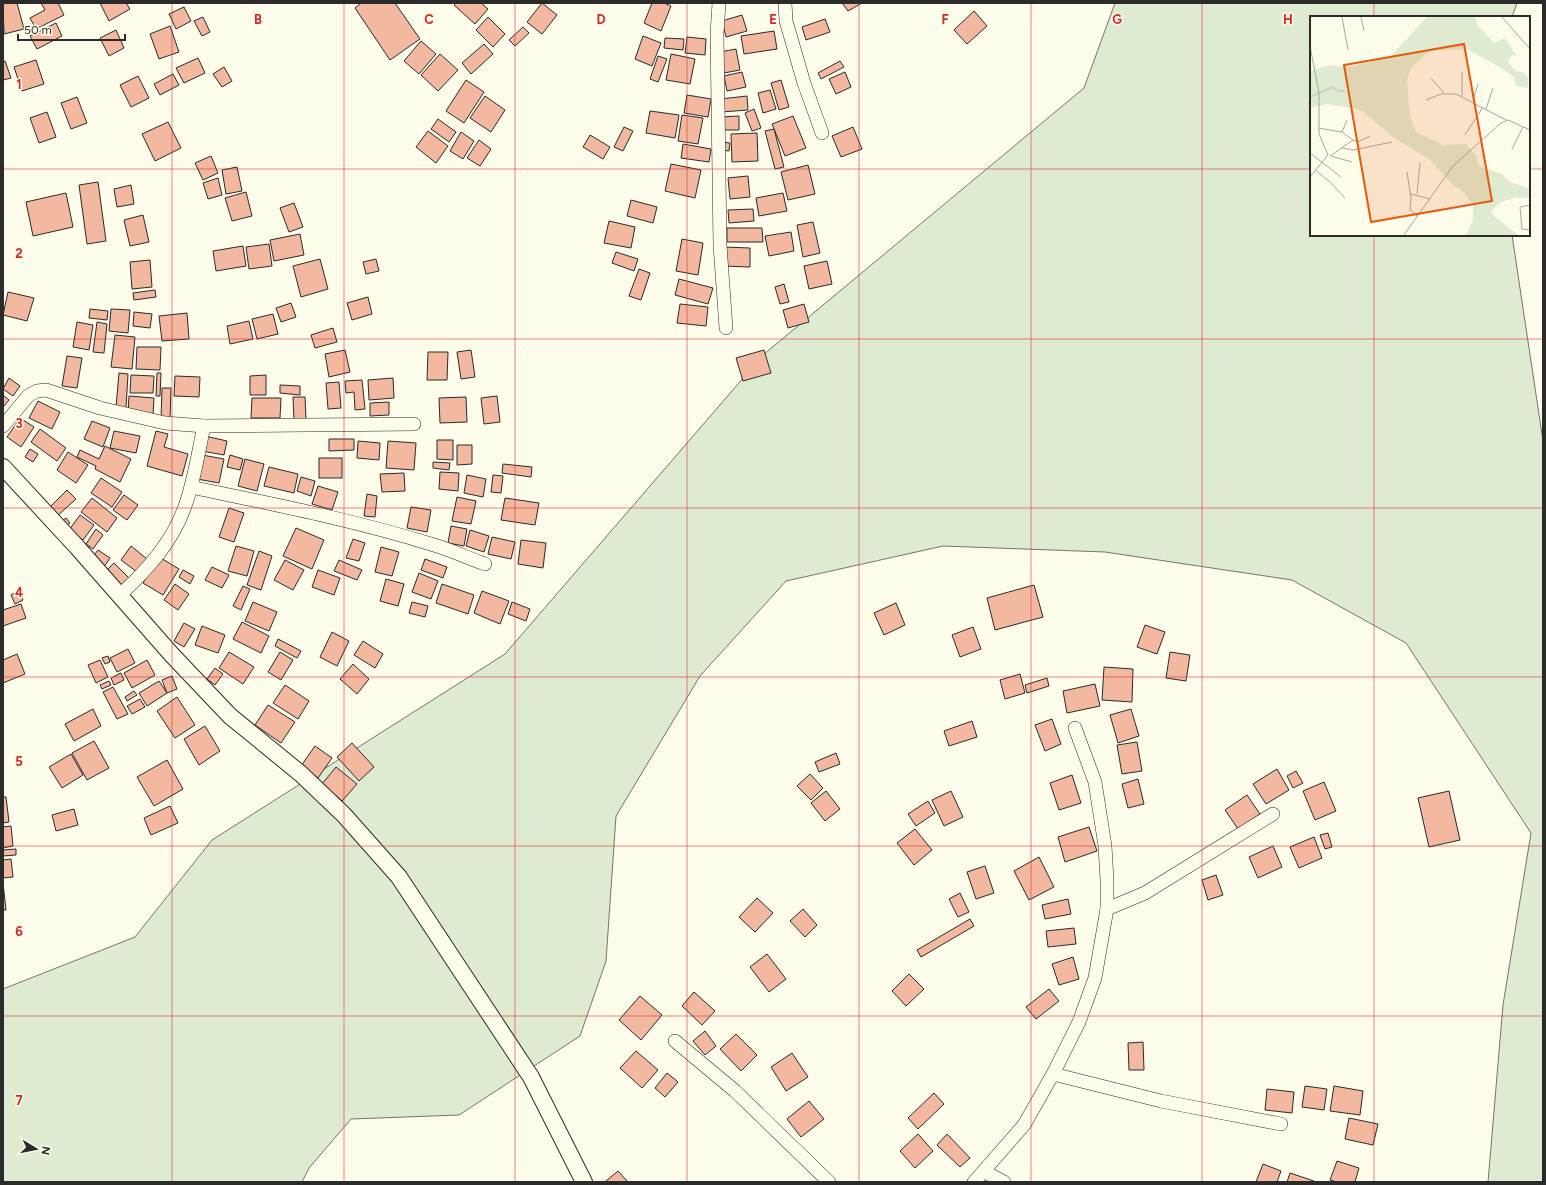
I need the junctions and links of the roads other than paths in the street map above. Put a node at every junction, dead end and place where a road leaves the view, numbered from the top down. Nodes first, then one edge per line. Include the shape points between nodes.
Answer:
1 (719, 3) edge
2 (785, 3) edge
3 (822, 133) dead end
4 (726, 328) dead end
5 (414, 424) dead end
6 (3, 426) edge
7 (204, 426) junction
8 (3, 467) edge
9 (191, 487) junction
10 (485, 564) dead end
11 (119, 596) junction
12 (1075, 728) dead end
13 (1273, 814) dead end
14 (1107, 909) junction
15 (675, 1041) dead end
16 (1054, 1074) junction
17 (1281, 1124) dead end
18 (985, 1172) junction
19 (584, 1182) edge
20 (830, 1182) edge
21 (974, 1182) edge
22 (1004, 1182) edge

1 - 4 street via 719,208
2 - 3 street via 786,21 804,84
5 - 7 street
6 - 7 street via 28,396 46,390 100,408 165,423
7 - 9 street
8 - 11 street
9 - 10 street via 378,529 435,545
9 - 11 street via 184,509 166,545 143,574
11 - 19 street via 230,716 301,774 344,815 399,877 531,1076
12 - 14 street via 1095,782 1105,846
13 - 14 street via 1145,892
14 - 16 street via 1095,978 1079,1022
15 - 20 street via 735,1090
16 - 17 street via 1161,1101
16 - 18 street via 1024,1125
18 - 21 street
18 - 22 street

